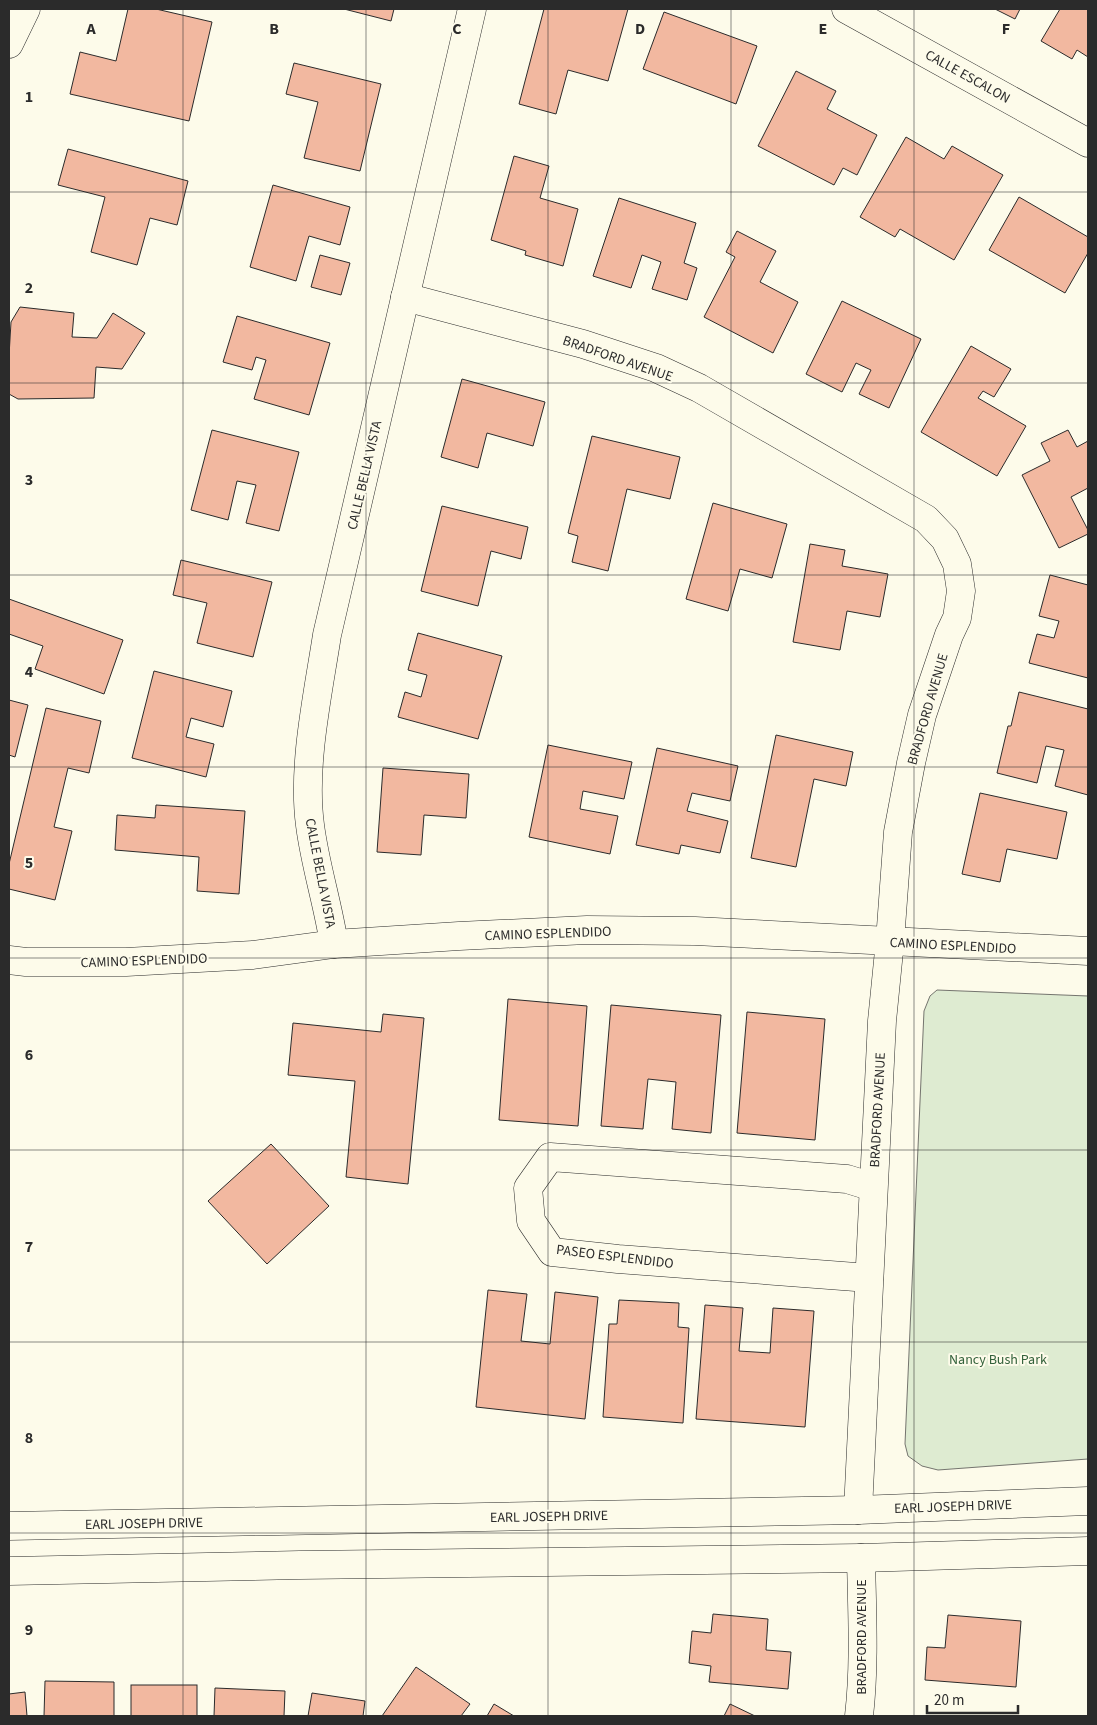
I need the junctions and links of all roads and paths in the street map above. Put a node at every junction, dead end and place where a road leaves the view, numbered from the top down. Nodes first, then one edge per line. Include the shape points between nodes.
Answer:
1 (26, 9) edge
2 (472, 9) edge
3 (846, 9) edge
4 (9, 44) edge
5 (1088, 143) edge
6 (405, 297) junction
7 (890, 941) junction
8 (334, 944) junction
9 (1088, 951) edge
10 (9, 960) edge
11 (873, 1187) junction
12 (869, 1278) junction
13 (1088, 1501) edge
14 (858, 1510) junction
15 (9, 1526) edge
16 (1088, 1551) edge
17 (861, 1558) junction
18 (9, 1571) edge
19 (859, 1716) edge

1 - 4 street
2 - 6 street, CALLE BELLA VISTA
3 - 5 street, CALLE ESCALON
6 - 7 street, BRADFORD AVENUE via 583,344 656,368 699,388 926,519 945,539 957,564 961,591 956,618 922,715 911,763 898,832
6 - 8 street, CALLE BELLA VISTA via 327,635 311,739 309,823
7 - 8 street, CAMINO ESPLENDIDO via 695,931 587,930
7 - 9 street, CAMINO ESPLENDIDO
7 - 11 street, BRADFORD AVENUE
8 - 10 street, CAMINO ESPLENDIDO via 261,954 126,962
11 - 12 street, BRADFORD AVENUE
11 - 12 street, PASEO ESPLENDIDO via 847,1179 550,1157 528,1188 531,1221 552,1252
12 - 14 street, BRADFORD AVENUE
13 - 14 street, EARL JOSEPH DRIVE
14 - 15 street, EARL JOSEPH DRIVE
16 - 17 street
17 - 18 street
17 - 19 street, BRADFORD AVENUE via 864,1643

